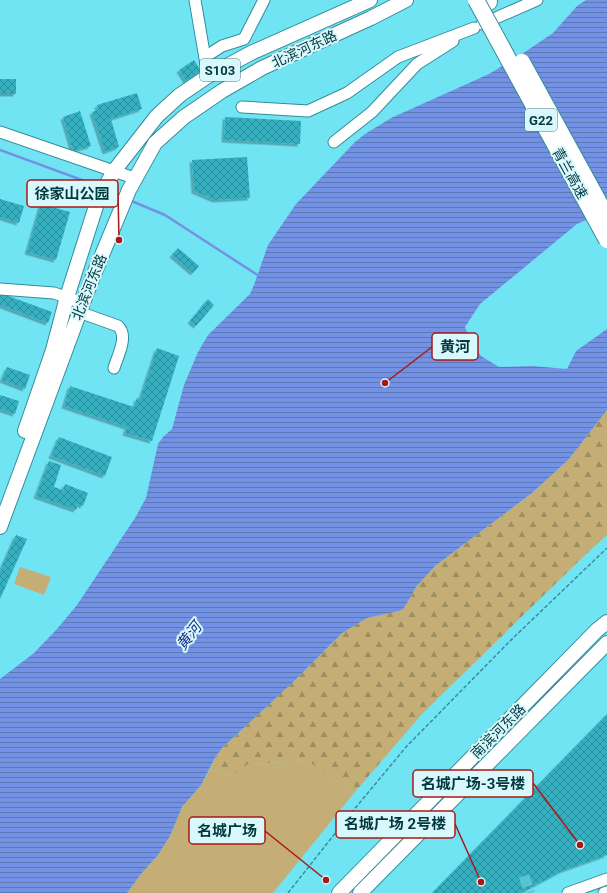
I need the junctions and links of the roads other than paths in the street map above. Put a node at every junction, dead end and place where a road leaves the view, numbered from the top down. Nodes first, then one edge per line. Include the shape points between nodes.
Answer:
1 (195, 0) edge
2 (264, 0) edge
3 (370, 0) edge
4 (406, 0) edge
5 (537, 0) edge
6 (485, 1) edge
7 (474, 28) junction
8 (219, 37) dead end
9 (209, 54) junction
10 (208, 76) junction
11 (242, 107) dead end
12 (0, 132) edge
13 (334, 142) dead end
14 (111, 176) junction
15 (132, 184) junction
16 (607, 216) edge
17 (607, 240) edge
18 (0, 289) edge
19 (67, 297) junction
20 (81, 308) junction
21 (114, 368) dead end
22 (0, 500) edge
23 (0, 527) edge
24 (607, 622) edge
25 (607, 643) edge
26 (607, 879) edge
27 (607, 892) edge
28 (339, 893) edge
29 (360, 893) edge
30 (568, 893) edge
31 (604, 893) edge

1 - 9 street
2 - 9 street via 244,39 222,46
3 - 10 main road, 北滨河东路 / S103 via 251,53
4 - 15 main road, 北滨河东路 / S103 via 262,68 222,91 184,117 155,143
5 - 7 street
6 - 16 highway, 青兰高速 / G22, bridge
6 - 17 highway, 青兰高速 / G22, bridge
7 - 11 street via 398,57 347,93 308,111
7 - 13 street via 417,64 372,112
8 - 9 street
9 - 10 street
10 - 14 main road, 北滨河东路 / S103 via 180,95 157,116
12 - 14 street
14 - 15 street
14 - 19 main road, 北滨河东路 via 98,200
15 - 20 main road, 北滨河东路
18 - 19 street via 54,293
19 - 20 street
19 - 22 main road, 北滨河东路 via 53,350
20 - 21 street via 118,326 123,332
20 - 23 main road, 北滨河东路
24 - 28 main road, 南滨河东路
25 - 29 main road, 南滨河东路
26 - 30 street
27 - 31 street

